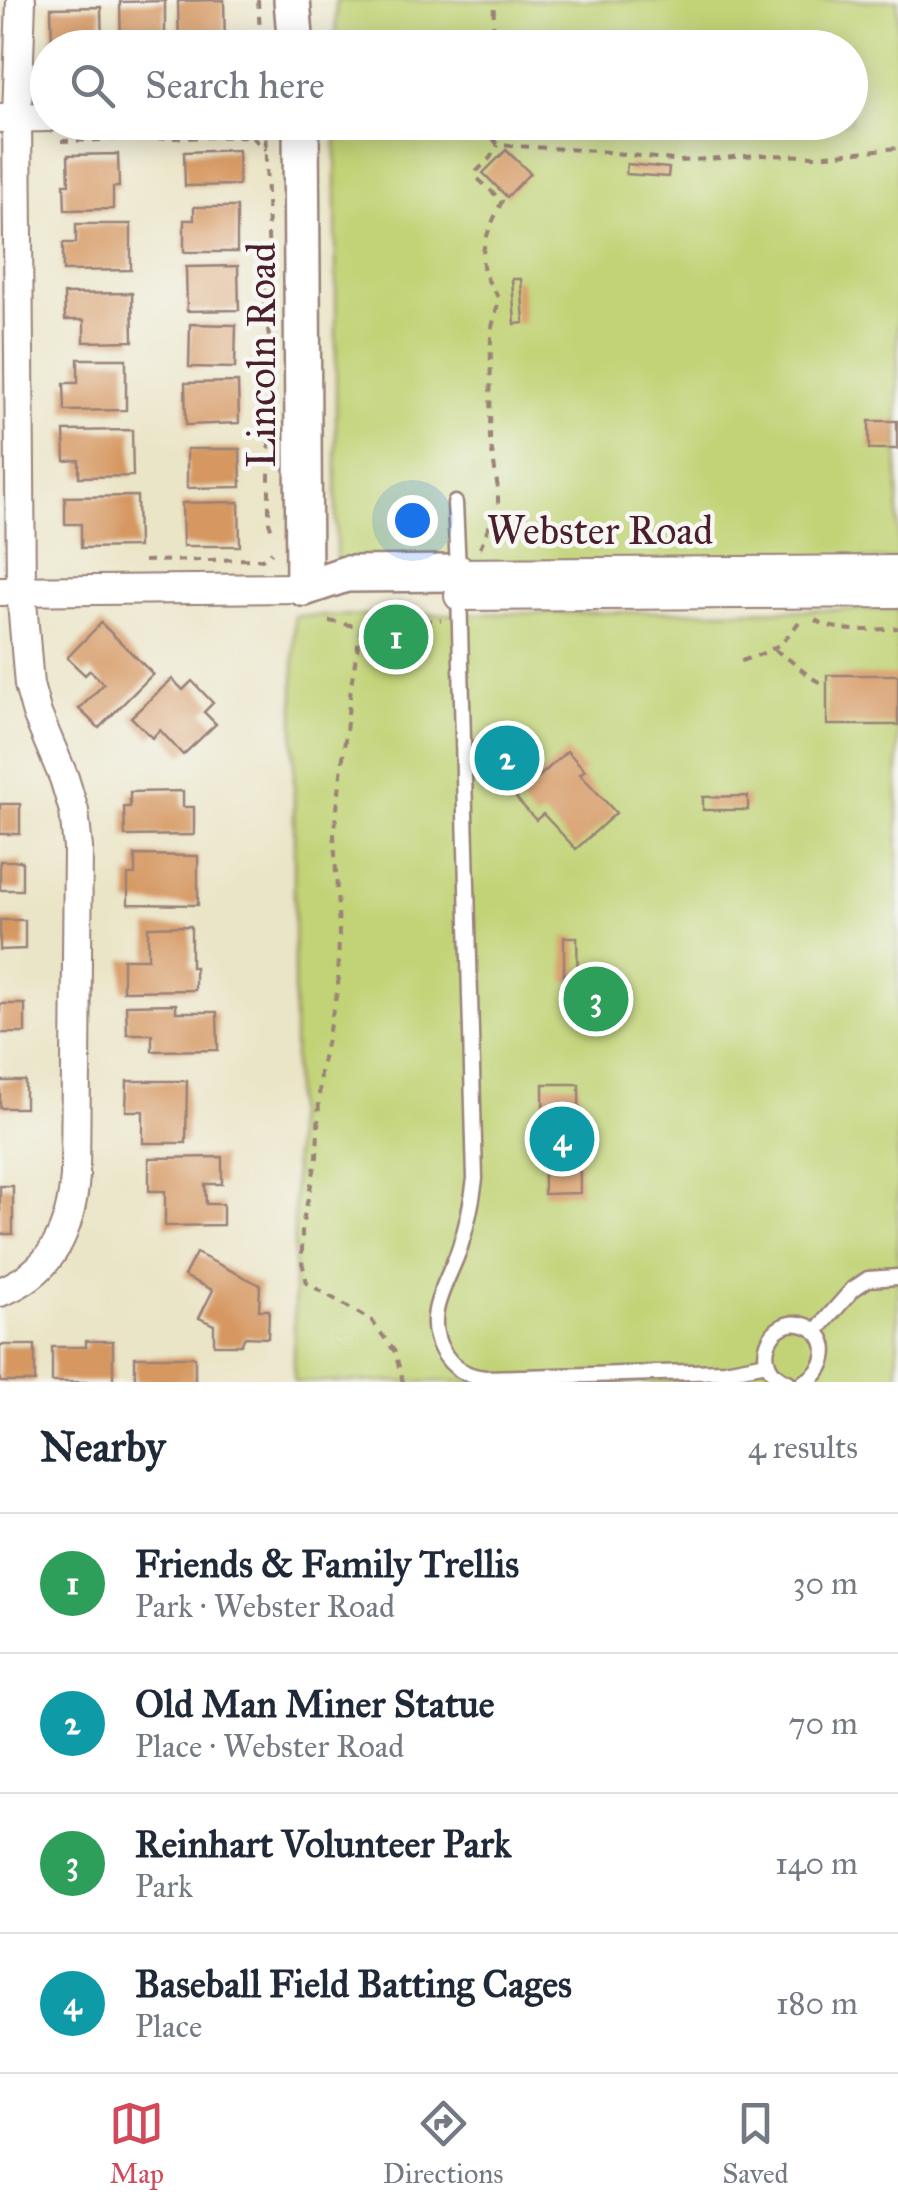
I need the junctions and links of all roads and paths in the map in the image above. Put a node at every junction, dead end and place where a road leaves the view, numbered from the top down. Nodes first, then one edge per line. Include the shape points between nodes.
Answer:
1 (21, 0) edge
2 (258, 0) edge
3 (292, 0) edge
4 (494, 0) edge
5 (260, 30) edge
6 (294, 30) edge
7 (493, 30) edge
8 (8, 117) edge
9 (255, 140) edge
10 (302, 140) edge
11 (494, 140) edge
12 (498, 145) junction
13 (898, 148) edge
14 (266, 150) dead end
15 (455, 502) dead end
16 (272, 552) dead end
17 (130, 562) dead end
18 (898, 570) edge
19 (458, 573) junction
20 (304, 588) junction
21 (10, 591) edge
22 (898, 592) edge
23 (802, 616) dead end
24 (361, 628) dead end
25 (774, 650) junction
26 (741, 662) dead end
27 (827, 685) dead end
28 (898, 1276) edge
29 (0, 1292) edge
30 (816, 1332) junction
31 (767, 1362) junction
32 (403, 1382) edge
33 (788, 1382) edge
34 (804, 1382) edge

1 - 8 street
2 - 5 path
3 - 6 street
4 - 7 path
8 - 21 street
9 - 14 path
10 - 20 street, Lincoln Road
11 - 12 path
12 - 13 path via 680,161
12 - 19 path via 476,171 502,201 483,268 499,300 490,331 498,504 478,555
15 - 19 lane
16 - 17 path via 262,559
18 - 19 street, Webster Road
19 - 20 street, Webster Road via 346,574
19 - 22 street, Webster Road
19 - 31 lane via 475,1179 435,1312 438,1344 457,1369 486,1378 725,1370
20 - 21 street, Webster Road
21 - 29 street via 37,714 74,811 75,1176 69,1216 50,1256 20,1285
23 - 25 path
24 - 32 path via 334,835 338,987 320,1072 302,1262 307,1283 372,1321 395,1352
25 - 26 path
25 - 27 path
28 - 30 lane via 852,1289
30 - 31 lane via 784,1326 769,1341
30 - 34 lane via 825,1361
31 - 33 lane

